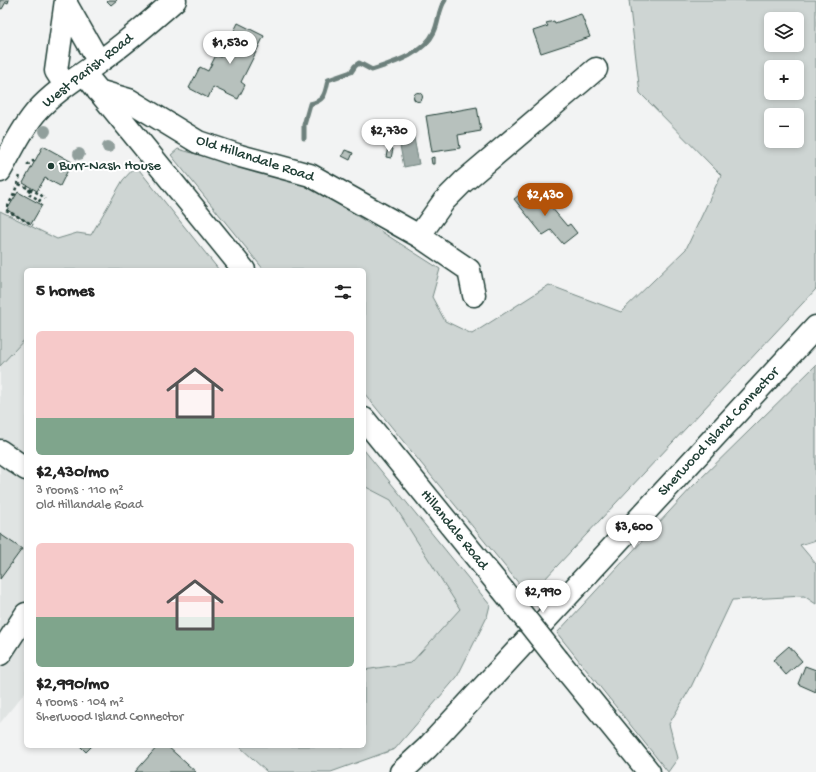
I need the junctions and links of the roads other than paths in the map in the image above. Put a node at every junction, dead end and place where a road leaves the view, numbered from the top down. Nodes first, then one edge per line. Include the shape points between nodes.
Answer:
1 (174, 0) edge
2 (66, 2) edge
3 (91, 67) junction
4 (596, 69) dead end
5 (65, 85) junction
6 (98, 91) junction
7 (10, 173) edge
8 (419, 236) junction
9 (242, 268) edge
10 (474, 295) dead end
11 (816, 327) edge
12 (366, 421) edge
13 (0, 451) edge
14 (24, 468) edge
15 (24, 617) edge
16 (0, 654) edge
17 (427, 748) junction
18 (401, 772) edge
19 (410, 772) edge
20 (649, 772) edge

1 - 3 street, West Parish Road via 144,28
2 - 3 street
2 - 5 street via 56,71
3 - 5 street, West Parish Road
3 - 6 street
4 - 8 street via 463,182 444,201
5 - 7 street, West Parish Road via 36,112 19,135
6 - 8 street, Old Hillandale Road via 129,100 198,142 310,175
6 - 9 street
8 - 10 street, Old Hillandale Road via 469,270
11 - 17 street, Sherwood Island Connector
12 - 20 street, Hillandale Road, bridge
13 - 14 street
15 - 16 street
17 - 18 street, Sherwood Island Connector
17 - 19 street, Sherwood Island Connector

